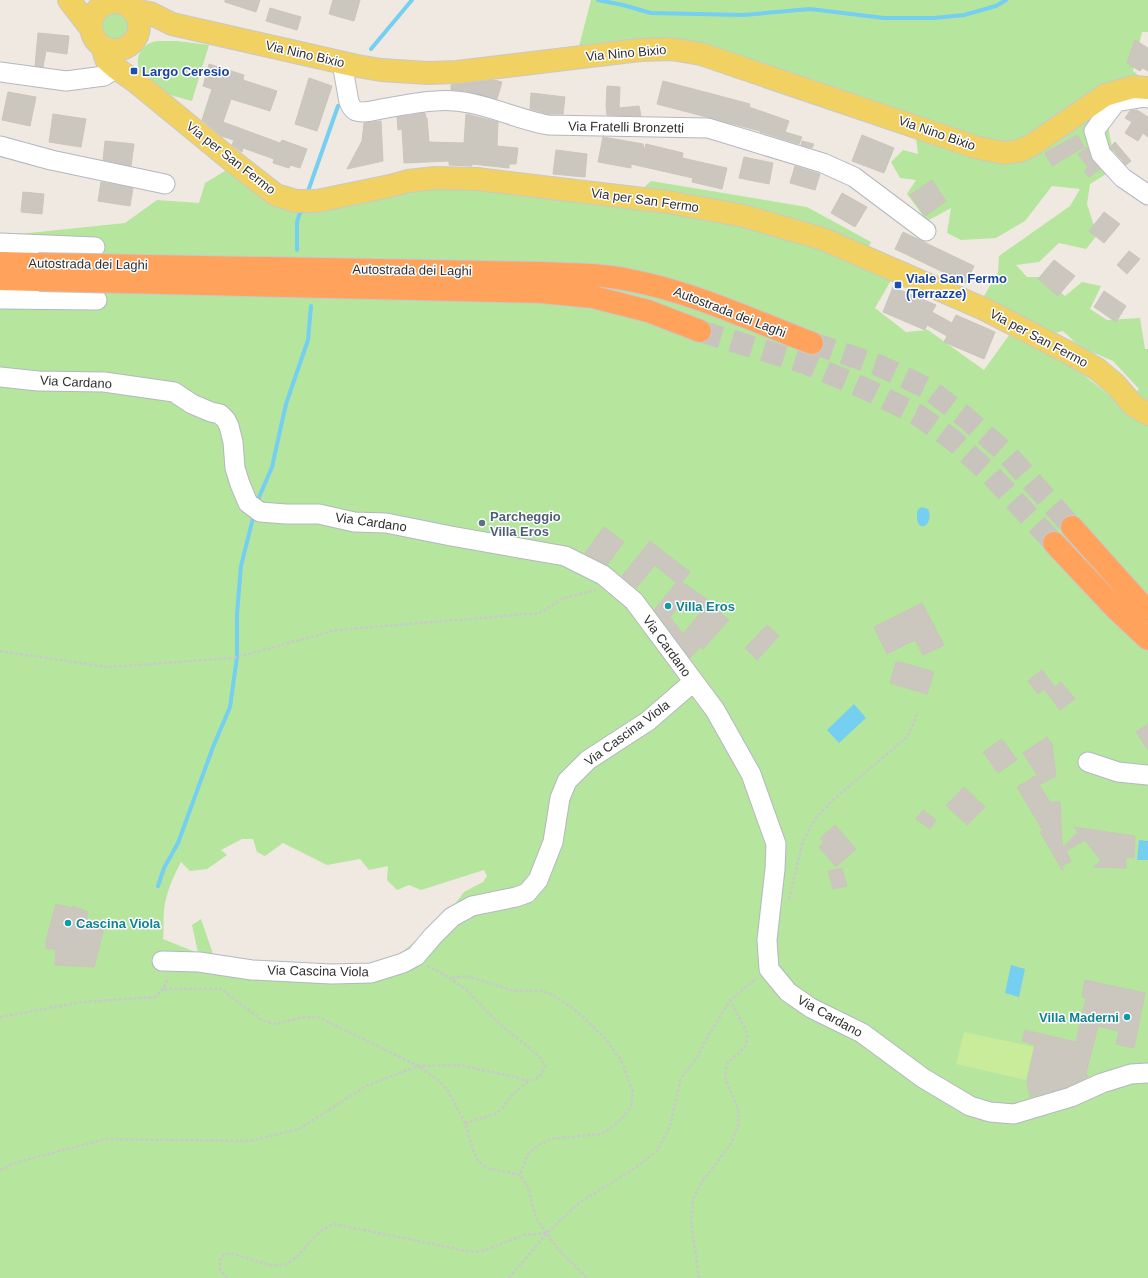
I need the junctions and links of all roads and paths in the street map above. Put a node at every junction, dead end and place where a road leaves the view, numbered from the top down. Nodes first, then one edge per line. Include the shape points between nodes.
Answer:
1 (69, 0) edge
2 (106, 2) edge
3 (132, 10) junction
4 (172, 24) junction
5 (97, 38) junction
6 (133, 41) junction
7 (342, 63) junction
8 (116, 68) junction
9 (0, 72) edge
10 (136, 82) junction
11 (1148, 88) edge
12 (1148, 98) edge
13 (0, 146) edge
14 (165, 184) dead end
15 (1148, 195) edge
16 (926, 231) dead end
17 (0, 243) edge
18 (95, 247) dead end
19 (0, 263) edge
20 (38, 272) junction
21 (0, 279) edge
22 (541, 282) junction
23 (0, 299) edge
24 (97, 300) dead end
25 (700, 331) tunnel mouth
26 (812, 343) tunnel mouth
27 (0, 377) edge
28 (1148, 414) edge
29 (1072, 527) tunnel mouth
30 (1054, 543) tunnel mouth
31 (596, 590) dead end
32 (1148, 612) edge
33 (1148, 639) edge
34 (0, 651) edge
35 (693, 682) junction
36 (918, 712) dead end
37 (1088, 762) dead end
38 (1148, 775) edge
39 (787, 906) dead end
40 (416, 956) junction
41 (162, 961) joint
42 (769, 968) junction
43 (451, 978) junction
44 (164, 989) junction
45 (730, 1000) junction
46 (0, 1018) edge
47 (418, 1066) junction
48 (1148, 1073) edge
49 (528, 1081) junction
50 (465, 1123) junction
51 (0, 1170) edge
52 (520, 1175) junction
53 (546, 1233) junction
54 (227, 1278) edge
55 (509, 1278) edge
56 (587, 1278) edge
57 (699, 1278) edge

1 - 5 main road, Via per San Fermo
2 - 3 main road via 121,3
2 - 5 main road via 95,13 91,23
3 - 4 main road, Via Nino Bixio via 150,13
3 - 6 main road via 139,25 138,34
4 - 6 main road
4 - 7 main road, Via Nino Bixio
5 - 6 main road via 108,49 116,50
5 - 8 main road, Via per San Fermo via 106,59
6 - 10 main road via 131,56
7 - 11 main road, Via Nino Bixio via 381,70 457,72 633,51 671,49 702,54 975,147 1004,153 1019,151 1032,144 1105,95 1132,86
7 - 16 street, Via Fratelli Bronzetti via 349,102 354,110 374,110 436,101 466,102 548,125 708,128 823,163 854,177
8 - 9 street via 104,76 66,81
8 - 10 main road, Via per San Fermo
10 - 28 main road, Via per San Fermo via 276,194 296,201 317,201 408,181 435,178 477,179 668,202 744,216 823,239 984,309 1069,353 1097,369 1133,404
12 - 15 street via 1116,102 1094,131 1101,154 1123,178
13 - 14 street via 51,160
17 - 18 street
19 - 20 highway, Autostrada dei Laghi
20 - 21 highway, Autostrada dei Laghi
20 - 22 highway, Autostrada dei Laghi, bridge
22 - 25 highway, Autostrada dei Laghi via 648,311
22 - 26 highway, Autostrada dei Laghi via 591,276 628,279 675,290
23 - 24 street
27 - 35 street, Via Cardano via 38,381 104,382 174,392 192,404 220,414 229,426 240,484 254,508 286,514 319,514 354,522 386,523 565,556 603,575 634,601
29 - 32 highway
30 - 33 highway
31 - 34 path via 564,598 540,613 337,630 233,658 107,667
35 - 40 street, Via Cascina Viola via 648,721 588,760 567,781 560,798 553,842 538,880 527,892 516,897 472,906 452,917
35 - 42 street, Via Cardano via 715,710 751,774 776,844 776,869 767,940
36 - 39 path via 908,736 833,800 815,819 803,841
37 - 38 street via 1118,772
40 - 41 street, Via Cascina Viola via 371,973 331,974 252,970 199,962
40 - 43 path via 422,964
41 - 44 path via 167,980
42 - 45 path
42 - 48 street, Via Cardano via 788,992 810,1008 862,1033 923,1078 970,1106 990,1112 1014,1114 1071,1097 1116,1078
43 - 49 path via 538,1055 545,1066 541,1075
43 - 52 path via 467,976 514,991 541,991 551,994 574,1009 603,1036 621,1060 633,1092 631,1107 612,1127 601,1134 551,1139 528,1154
44 - 46 path via 155,997 82,1002
44 - 47 path via 221,989 262,1020 274,1024 304,1017 318,1017
45 - 53 path via 682,1078 670,1126 658,1150 638,1166 579,1203
45 - 57 path via 747,1033 744,1047 728,1063 724,1071 738,1109 739,1124 731,1144 703,1180 693,1199 691,1222
47 - 49 path via 459,1065
47 - 50 path via 437,1079 448,1091
47 - 51 path via 366,1086 299,1129 250,1141 105,1139 18,1162
49 - 50 path via 495,1114
50 - 52 path via 478,1161 487,1168
52 - 53 path via 528,1187 536,1218
53 - 54 path via 524,1234 483,1251 472,1252 334,1224 316,1235 297,1257 285,1265 270,1265 234,1254 224,1254 220,1260 220,1270
53 - 55 path
53 - 56 path via 558,1250

